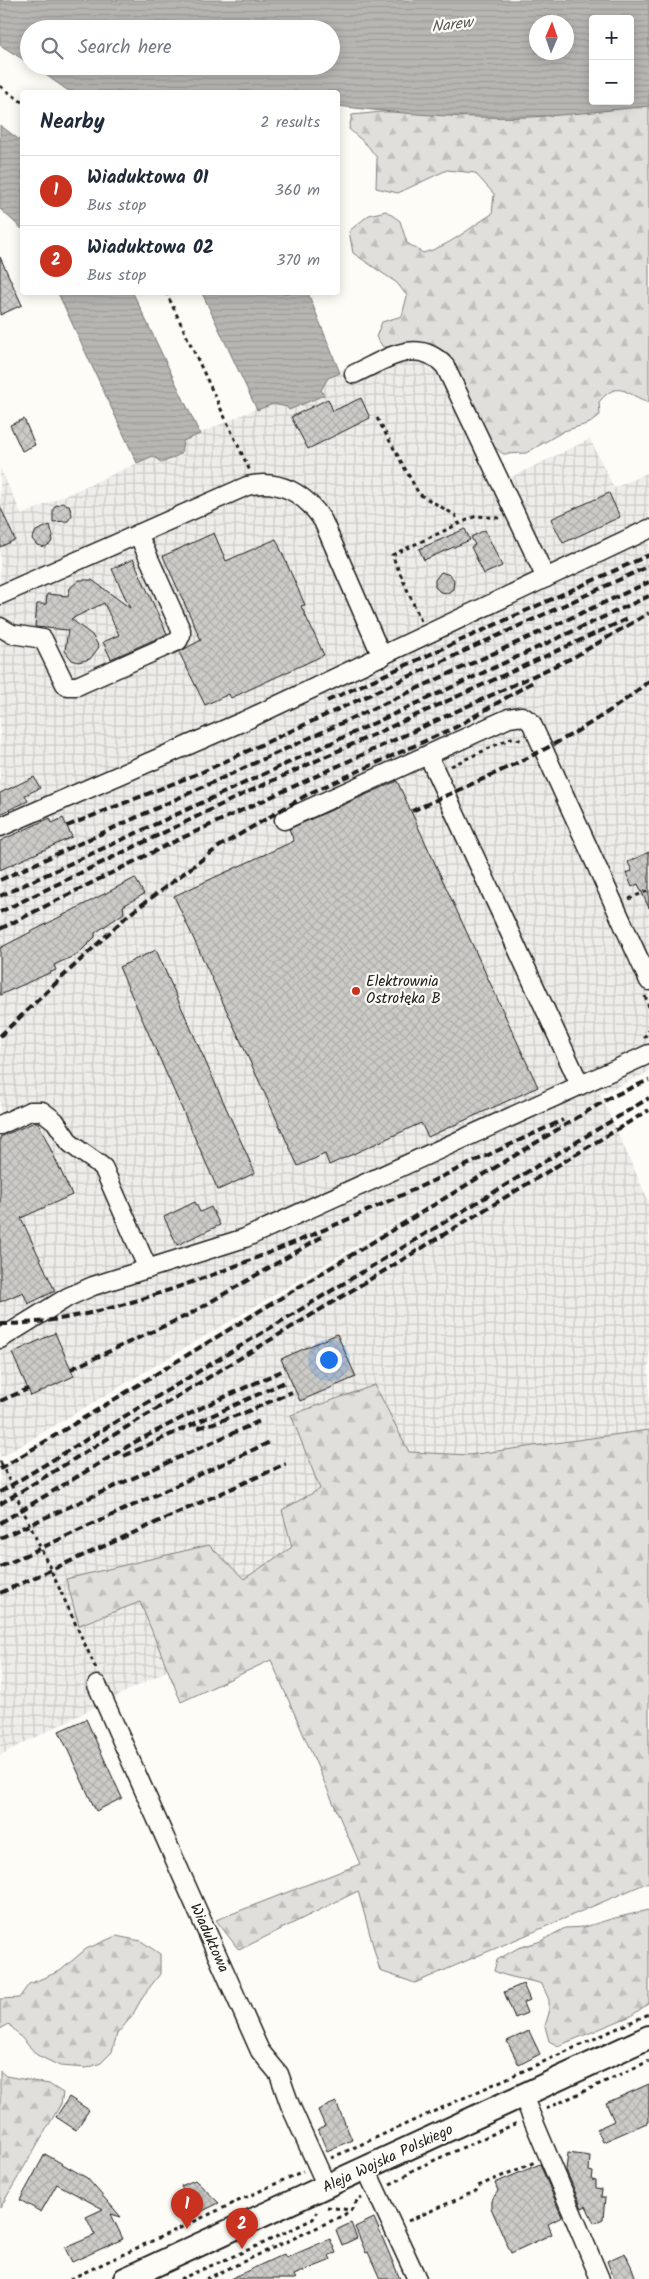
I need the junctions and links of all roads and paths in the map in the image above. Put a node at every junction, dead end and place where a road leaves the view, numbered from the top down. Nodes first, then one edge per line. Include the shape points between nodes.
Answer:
1 (0, 86) edge
2 (20, 101) edge
3 (167, 295) edge
4 (354, 374) dead end
5 (377, 418) dead end
6 (257, 484) junction
7 (518, 520) junction
8 (460, 524) junction
9 (649, 529) edge
10 (138, 534) junction
11 (546, 578) junction
12 (0, 595) edge
13 (0, 627) edge
14 (428, 635) junction
15 (382, 657) junction
16 (527, 743) dead end
17 (428, 755) junction
18 (436, 772) junction
19 (284, 820) dead end
20 (0, 827) edge
21 (649, 890) edge
22 (624, 902) dead end
23 (646, 986) edge
24 (649, 1007) edge
25 (649, 1030) edge
26 (644, 1048) edge
27 (580, 1085) junction
28 (0, 1125) edge
29 (148, 1269) junction
30 (0, 1339) edge
31 (0, 1462) edge
32 (84, 1639) dead end
33 (97, 1685) dead end
34 (649, 2014) edge
35 (649, 2037) edge
36 (649, 2061) edge
37 (527, 2106) junction
38 (542, 2159) dead end
39 (317, 2164) junction
40 (366, 2169) junction
41 (327, 2187) junction
42 (377, 2190) junction
43 (351, 2210) junction
44 (394, 2227) junction
45 (70, 2279) edge
46 (125, 2279) edge
47 (180, 2279) edge
48 (206, 2279) edge
49 (417, 2279) edge
50 (600, 2279) edge

1 - 2 path
3 - 6 path
4 - 7 street via 407,350 428,352 438,358 445,366
5 - 8 path via 419,494 455,515
6 - 10 street
6 - 15 street via 274,484 291,490 315,508
7 - 8 path via 476,516
7 - 11 street
8 - 14 path via 392,555
9 - 11 street
10 - 12 street
10 - 13 street via 181,630 178,641 71,687 65,684 43,639 12,634
11 - 14 street
14 - 15 street
15 - 20 street
16 - 18 path via 510,738
17 - 18 street
17 - 19 street
17 - 23 street via 509,718 527,718
18 - 27 street
21 - 22 path
23 - 24 path
25 - 26 path
26 - 27 street
27 - 29 street via 245,1238
28 - 29 street via 30,1111 42,1111 55,1121 74,1147 103,1167
29 - 30 street via 93,1286
31 - 32 path, bridge
33 - 39 street, Wiaduktowa via 260,2051 280,2074 290,2105
34 - 39 path
35 - 37 main road, Aleja Wojska Polskiego
36 - 37 path
37 - 40 main road, Aleja Wojska Polskiego
37 - 42 path
37 - 50 street
38 - 44 path
39 - 41 street, Wiaduktowa
39 - 45 path
40 - 41 main road, Aleja Wojska Polskiego
40 - 42 street
41 - 46 main road, Aleja Wojska Polskiego
42 - 43 path via 358,2199
42 - 44 street
43 - 47 path via 329,2207 317,2212 313,2219 264,2243
43 - 48 path
44 - 49 street

